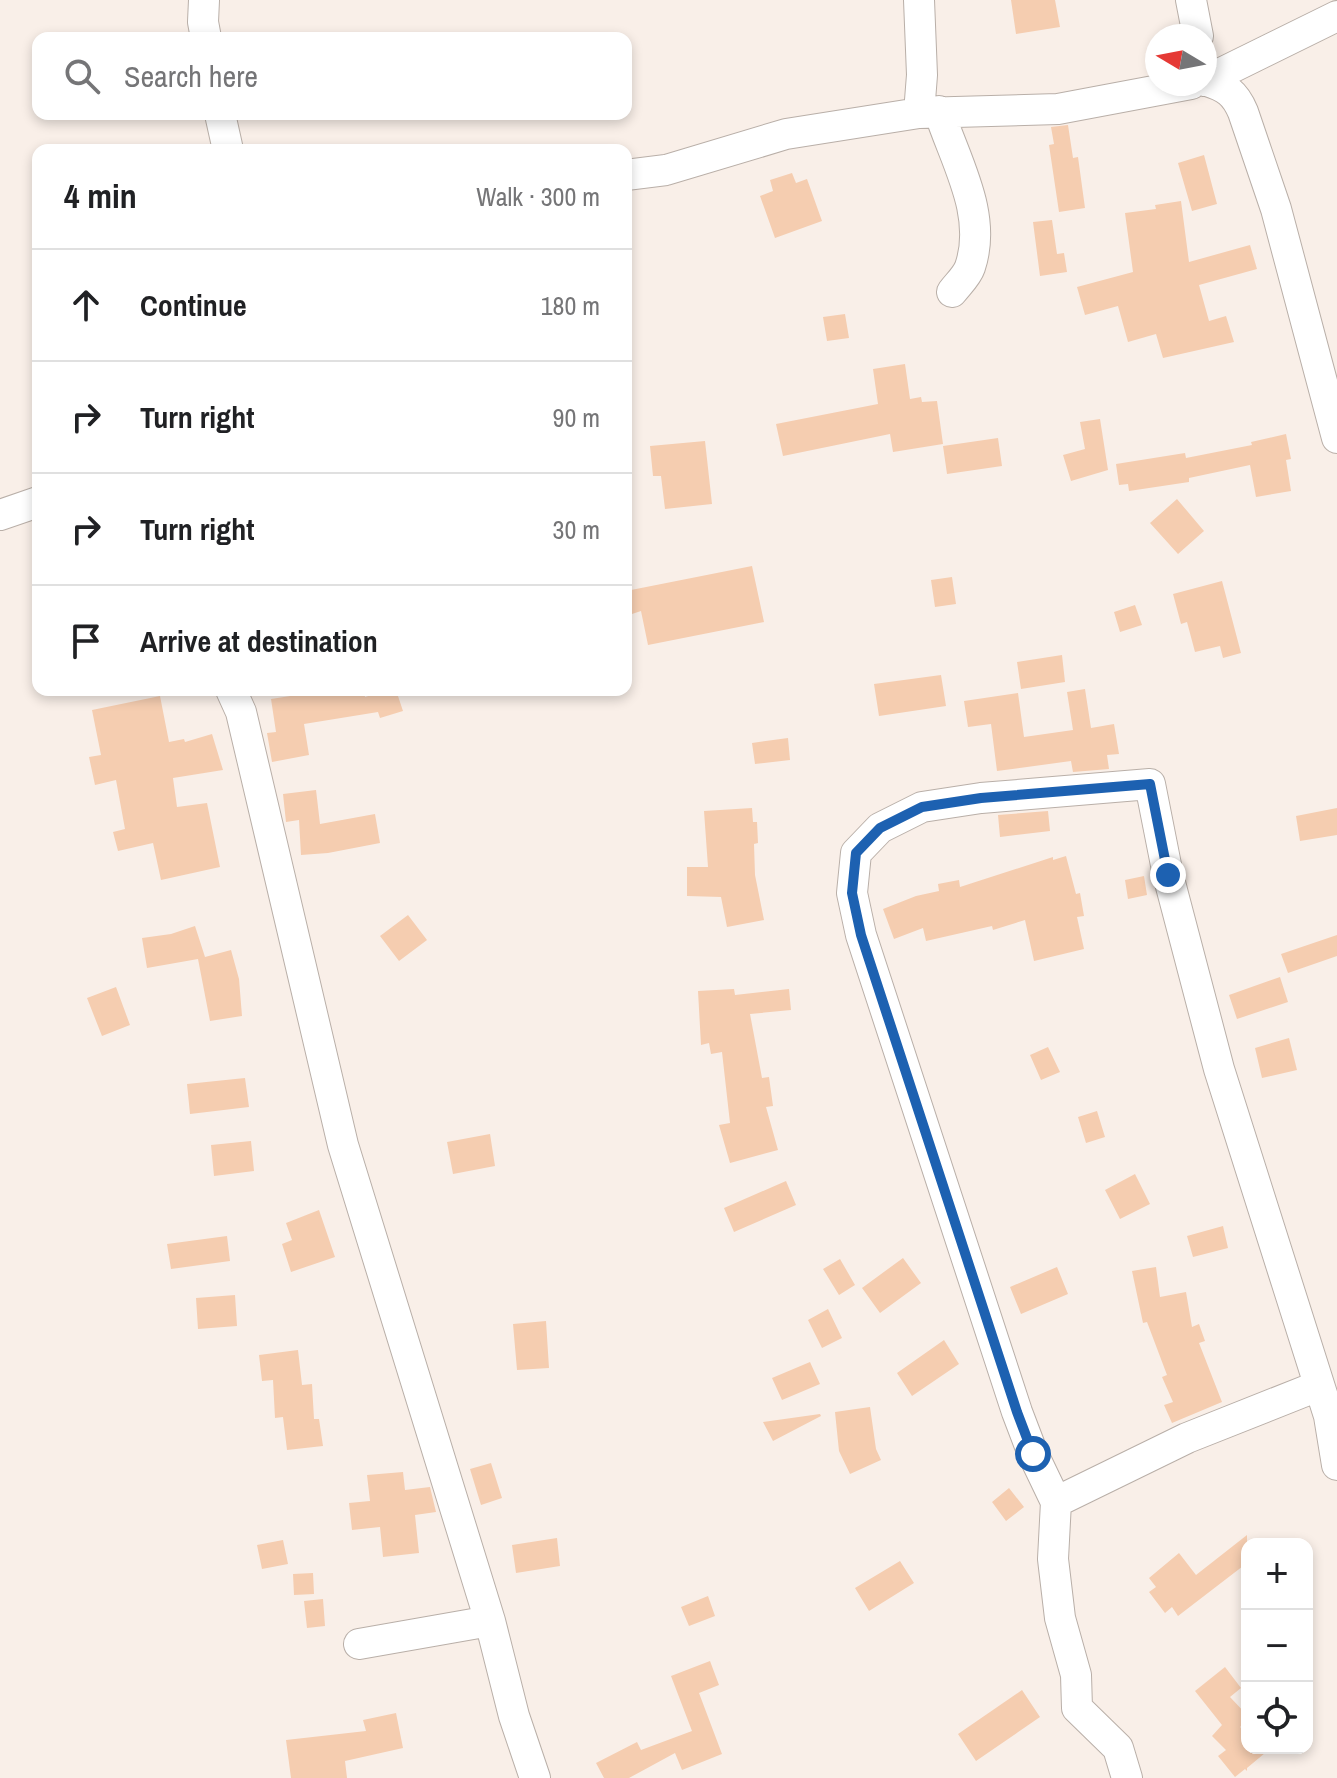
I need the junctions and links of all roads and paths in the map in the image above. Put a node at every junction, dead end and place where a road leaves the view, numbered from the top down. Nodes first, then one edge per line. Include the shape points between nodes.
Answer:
1 (204, 0) edge
2 (919, 0) edge
3 (1191, 0) edge
4 (1337, 16) edge
5 (1196, 24) edge
6 (205, 32) edge
7 (1217, 72) edge
8 (1217, 84) edge
9 (1145, 91) edge
10 (929, 112) junction
11 (221, 120) edge
12 (227, 144) edge
13 (632, 174) edge
14 (952, 292) dead end
15 (1337, 438) edge
16 (32, 504) edge
17 (0, 515) edge
18 (234, 696) edge
19 (1318, 1386) junction
20 (1337, 1465) edge
21 (1056, 1502) junction
22 (490, 1621) junction
23 (359, 1644) dead end
24 (535, 1778) edge
25 (1127, 1778) edge

1 - 6 street
2 - 10 street
3 - 5 street
4 - 7 street
8 - 15 street via 1238,99 1276,209
9 - 10 street via 1058,109
10 - 13 street via 786,134 666,170
10 - 14 street via 975,213 969,270
11 - 12 street
16 - 17 street
18 - 22 street via 343,1145
19 - 20 street
19 - 21 street via 1187,1438
19 - 21 street via 1219,1069 1150,784 922,807 880,828 856,853 852,893 861,935 1017,1412
21 - 25 street via 1053,1559 1060,1618 1076,1675 1077,1708 1118,1748
22 - 23 street
22 - 24 street

